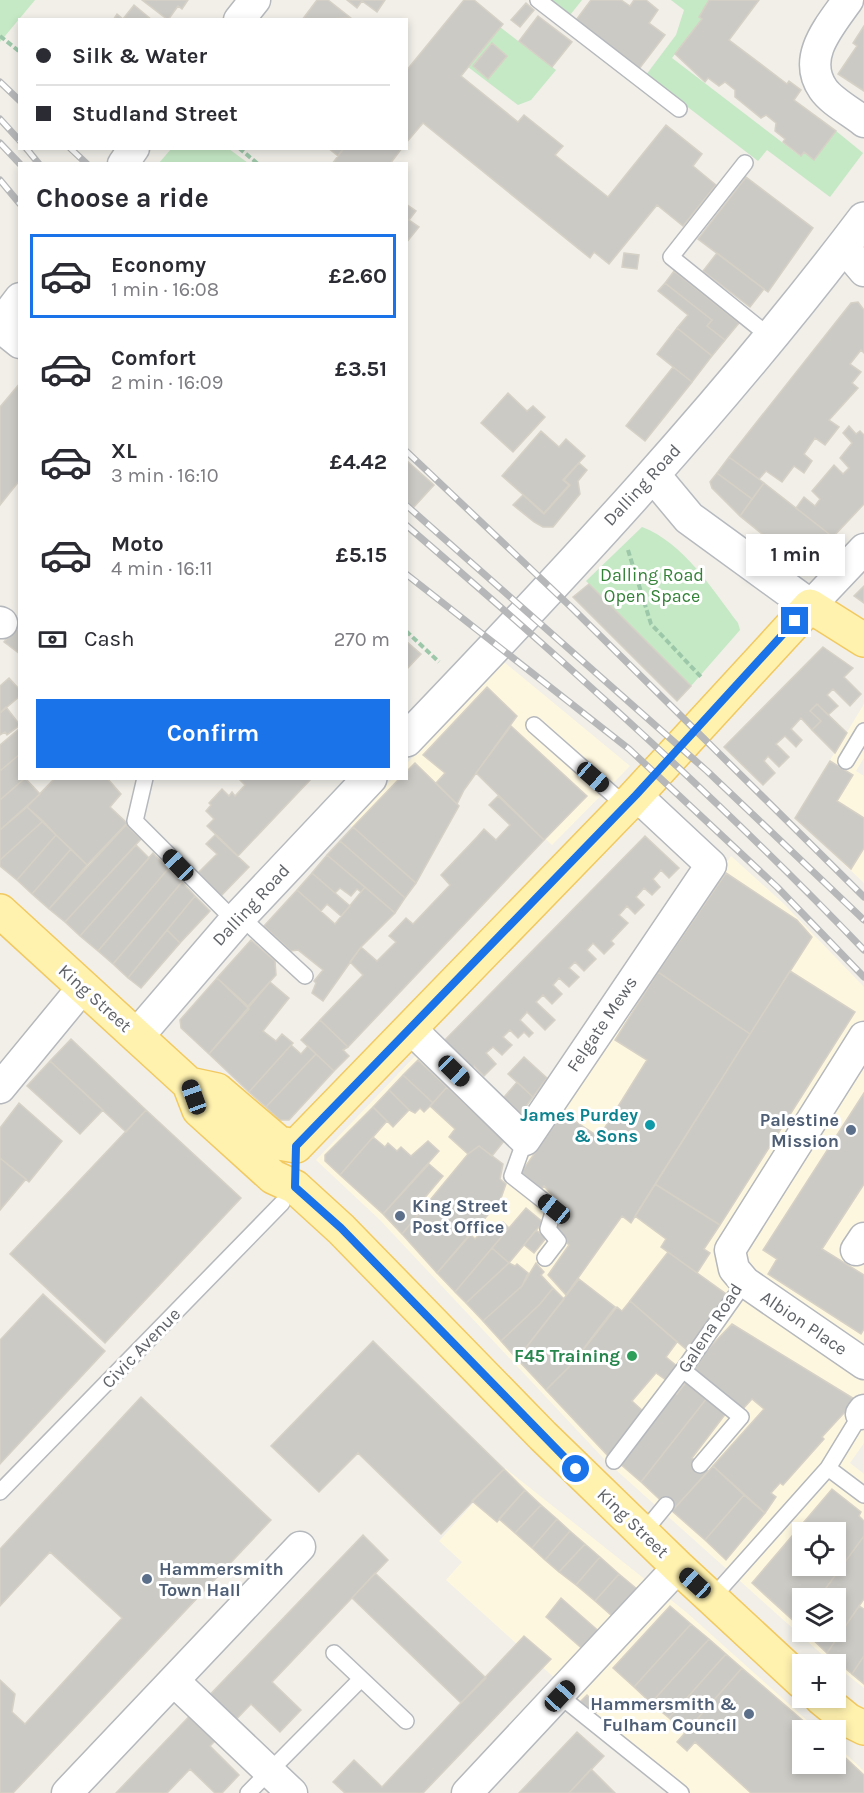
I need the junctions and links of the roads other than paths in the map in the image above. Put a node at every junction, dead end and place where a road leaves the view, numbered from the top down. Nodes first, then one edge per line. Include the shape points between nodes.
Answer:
1 (255, 0) edge
2 (538, 0) edge
3 (848, 0) edge
4 (241, 18) edge
5 (679, 109) dead end
6 (864, 122) edge
7 (745, 164) dead end
8 (864, 219) edge
9 (843, 246) junction
10 (864, 271) edge
11 (18, 301) edge
12 (0, 325) edge
13 (769, 336) junction
14 (18, 341) edge
15 (654, 476) junction
16 (864, 549) edge
17 (810, 606) junction
18 (864, 640) edge
19 (534, 725) dead end
20 (864, 731) edge
21 (408, 738) edge
22 (846, 761) dead end
23 (145, 780) edge
24 (368, 780) edge
25 (631, 800) junction
26 (0, 911) edge
27 (237, 919) junction
28 (305, 976) dead end
29 (83, 987) junction
30 (412, 1030) junction
31 (136, 1036) junction
32 (864, 1037) edge
33 (189, 1084) junction
34 (0, 1088) edge
35 (525, 1140) junction
36 (296, 1146) junction
37 (288, 1195) junction
38 (545, 1258) dead end
39 (744, 1282) junction
40 (864, 1364) edge
41 (683, 1370) junction
42 (858, 1410) edge
43 (614, 1461) dead end
44 (700, 1465) dead end
45 (828, 1468) junction
46 (0, 1492) edge
47 (864, 1495) edge
48 (666, 1505) dead end
49 (643, 1533) junction
50 (300, 1547) dead end
51 (678, 1567) junction
52 (712, 1598) junction
53 (334, 1653) dead end
54 (792, 1673) edge
55 (361, 1678) junction
56 (174, 1681) junction
57 (560, 1696) junction
58 (833, 1708) edge
59 (406, 1721) dead end
60 (864, 1728) edge
61 (269, 1771) junction
62 (67, 1793) edge
63 (248, 1793) edge
64 (292, 1793) edge
65 (467, 1793) edge
66 (681, 1793) edge

1 - 4 street
2 - 5 lane
3 - 6 street via 820,41 815,60 824,90
7 - 13 lane via 671,257
8 - 9 main road, Dalling Road
9 - 10 street
9 - 13 main road, Dalling Road
11 - 12 street
12 - 14 street
13 - 15 main road, Dalling Road
15 - 17 main road via 689,518
15 - 21 main road, Dalling Road
16 - 17 street
17 - 18 main road
17 - 25 main road
19 - 25 lane
20 - 22 lane
23 - 27 lane via 135,821
24 - 27 main road, Dalling Road
25 - 30 main road
25 - 35 street, Felgate Mews via 711,865
26 - 29 main road, King Street
27 - 28 lane
27 - 31 main road, Dalling Road
29 - 31 main road, King Street
29 - 34 street
30 - 35 street
30 - 36 main road
31 - 33 main road, King Street
32 - 39 street, Galena Road via 734,1240 730,1257
33 - 36 main road, King Street via 217,1090 279,1143
33 - 37 main road, King Street via 199,1110
35 - 38 lane via 513,1176 554,1209 548,1229 558,1240
36 - 37 main road
37 - 46 lane, Civic Avenue
37 - 49 main road, King Street via 341,1228
39 - 40 street, Albion Place
39 - 41 lane, Galena Road
41 - 43 lane, Galena Road
41 - 44 lane via 741,1417
42 - 45 lane
45 - 47 lane
45 - 52 lane
48 - 49 lane
49 - 51 main road, King Street
50 - 56 street
51 - 52 main road, King Street
51 - 57 street
52 - 54 main road, King Street
53 - 55 lane
55 - 59 lane
55 - 61 lane
56 - 61 street
56 - 62 street
57 - 65 street
57 - 66 lane
58 - 60 main road
61 - 63 lane
61 - 64 street

